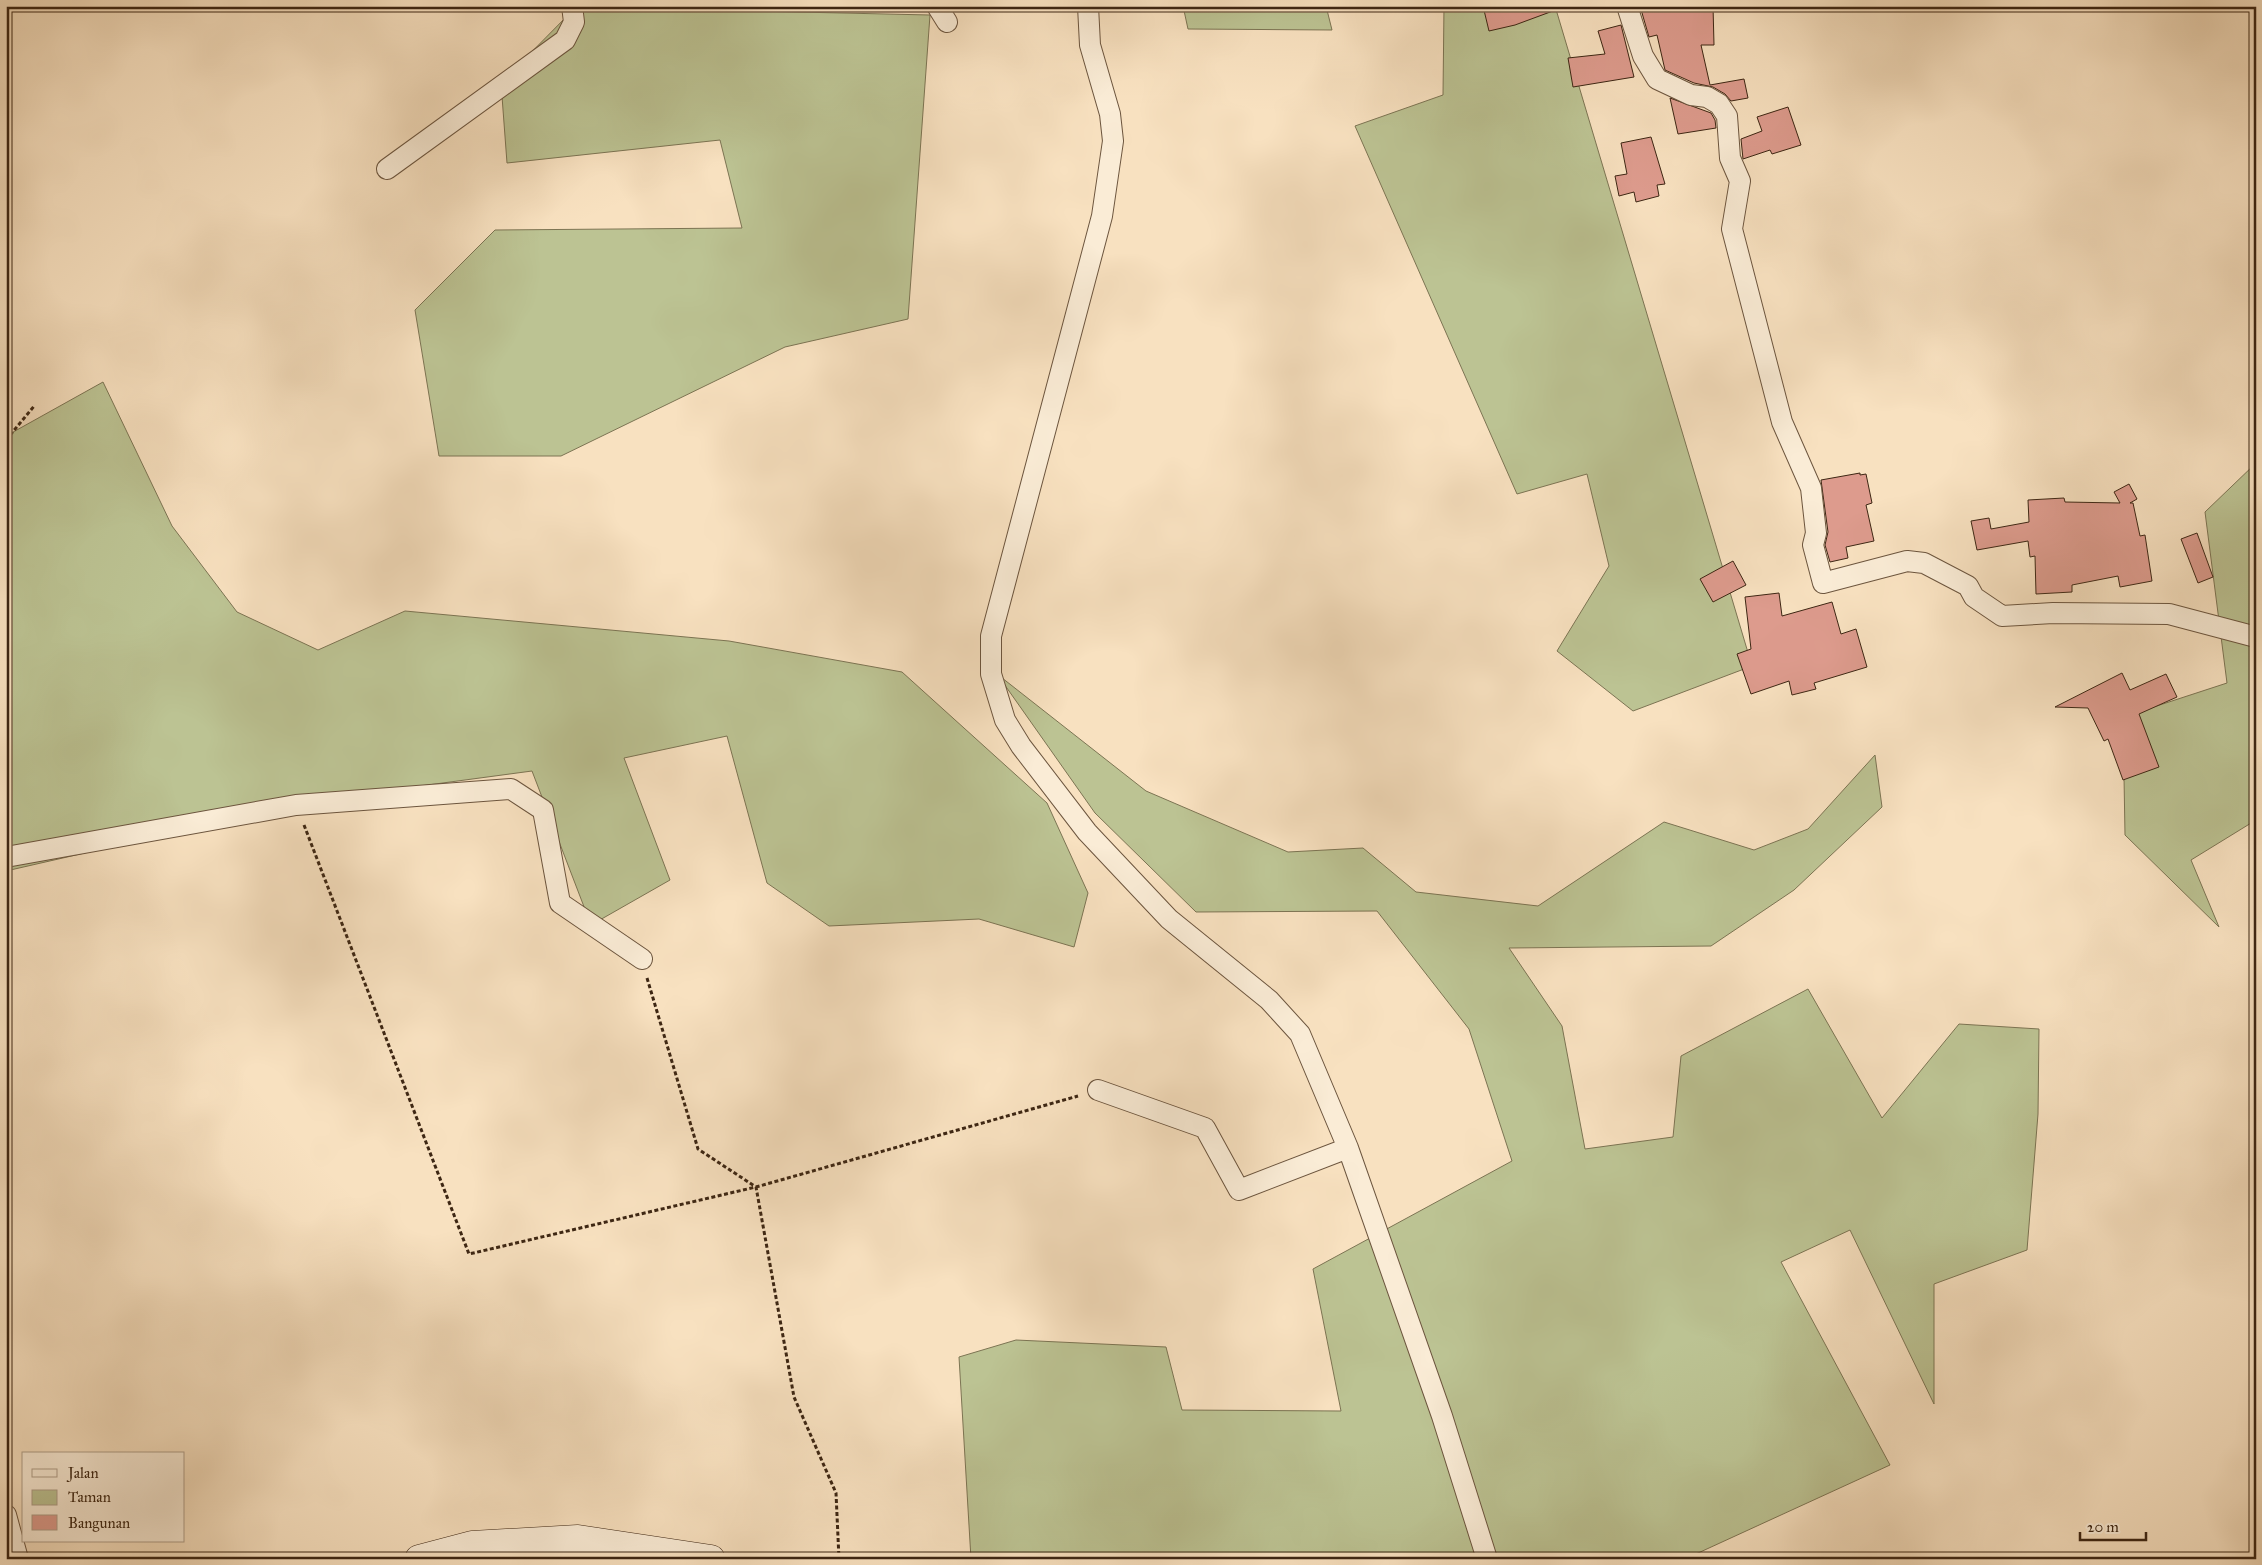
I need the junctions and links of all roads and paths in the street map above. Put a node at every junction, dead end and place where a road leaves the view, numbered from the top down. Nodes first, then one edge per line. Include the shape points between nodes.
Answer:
1 (572, 6) edge
2 (1088, 6) edge
3 (1627, 6) edge
4 (387, 169) dead end
5 (35, 405) dead end
6 (6, 440) edge
7 (2256, 637) edge
8 (296, 805) junction
9 (6, 857) edge
10 (642, 959) joint
11 (1098, 1090) joint
12 (1348, 1148) junction
13 (756, 1187) junction
14 (6, 1515) edge
15 (18, 1559) edge
16 (419, 1559) edge
17 (711, 1559) edge
18 (839, 1559) edge
19 (1486, 1559) edge

1 - 4 street via 574,22 565,40
2 - 12 street via 1090,45 1112,132 1103,207 991,636 991,674 1005,720 1087,832 1169,919 1269,1000 1300,1034
3 - 7 street via 1643,56 1656,79 1719,104 1727,116 1730,158 1740,181 1732,229 1782,422 1811,488 1816,533 1813,545 1823,583 1907,561 1924,563 1968,586 1974,597 2002,616 2168,614
5 - 6 path
8 - 9 street
8 - 10 street via 511,789 543,810 560,903
8 - 13 path via 469,1254
10 - 13 path via 698,1149
11 - 12 street via 1205,1128 1239,1190
11 - 13 path
12 - 19 street via 1442,1416
13 - 18 path via 794,1397 836,1494
14 - 15 street
16 - 17 main road via 472,1545 578,1539

